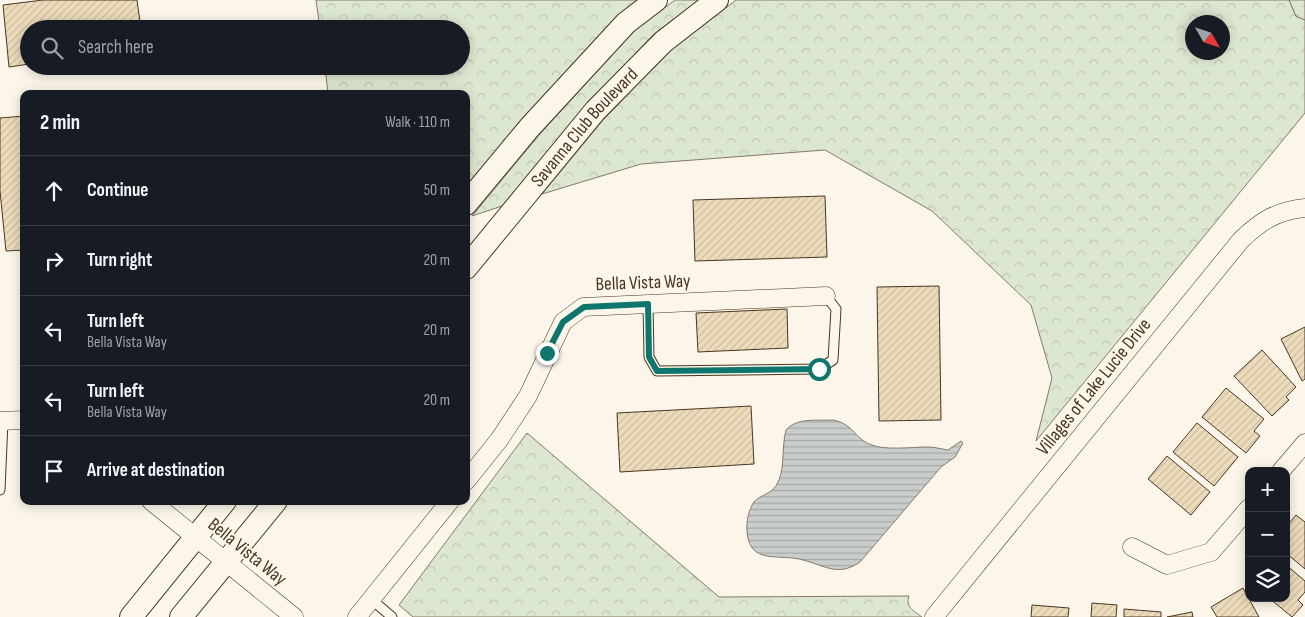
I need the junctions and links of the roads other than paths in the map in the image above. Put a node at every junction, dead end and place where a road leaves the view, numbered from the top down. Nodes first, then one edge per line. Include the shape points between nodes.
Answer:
1 (656, 0) edge
2 (717, 0) edge
3 (470, 199) edge
4 (1305, 208) edge
5 (470, 263) edge
6 (826, 296) joint
7 (648, 304) junction
8 (20, 420) edge
9 (2, 421) edge
10 (1305, 443) edge
11 (1284, 467) edge
12 (470, 476) edge
13 (0, 490) edge
14 (156, 505) edge
15 (222, 505) edge
16 (273, 505) edge
17 (447, 505) edge
18 (1246, 512) edge
19 (196, 538) junction
20 (1132, 547) dead end
21 (226, 562) junction
22 (371, 599) junction
23 (131, 617) edge
24 (181, 617) edge
25 (294, 617) edge
26 (357, 617) edge
27 (392, 617) edge
28 (934, 617) edge

1 - 3 street, Savanna Club Boulevard via 626,23 530,127
2 - 5 street, Savanna Club Boulevard via 663,42 595,111
4 - 28 street, Villages of Lake Lucie Drive via 1272,216 1241,240
6 - 7 street, Bella Vista Way
6 - 7 lane via 836,309 833,360 819,369 657,371 649,357
7 - 12 street, Bella Vista Way via 584,307 563,322 528,396
8 - 9 street
9 - 13 lane
10 - 11 street
14 - 19 street, Bella Vista Way
15 - 19 street
16 - 21 street
17 - 22 street
18 - 20 street via 1211,552 1167,565
19 - 21 street, Bella Vista Way
19 - 23 street
21 - 24 street
21 - 25 street, Bella Vista Way
22 - 26 street
22 - 27 lane

